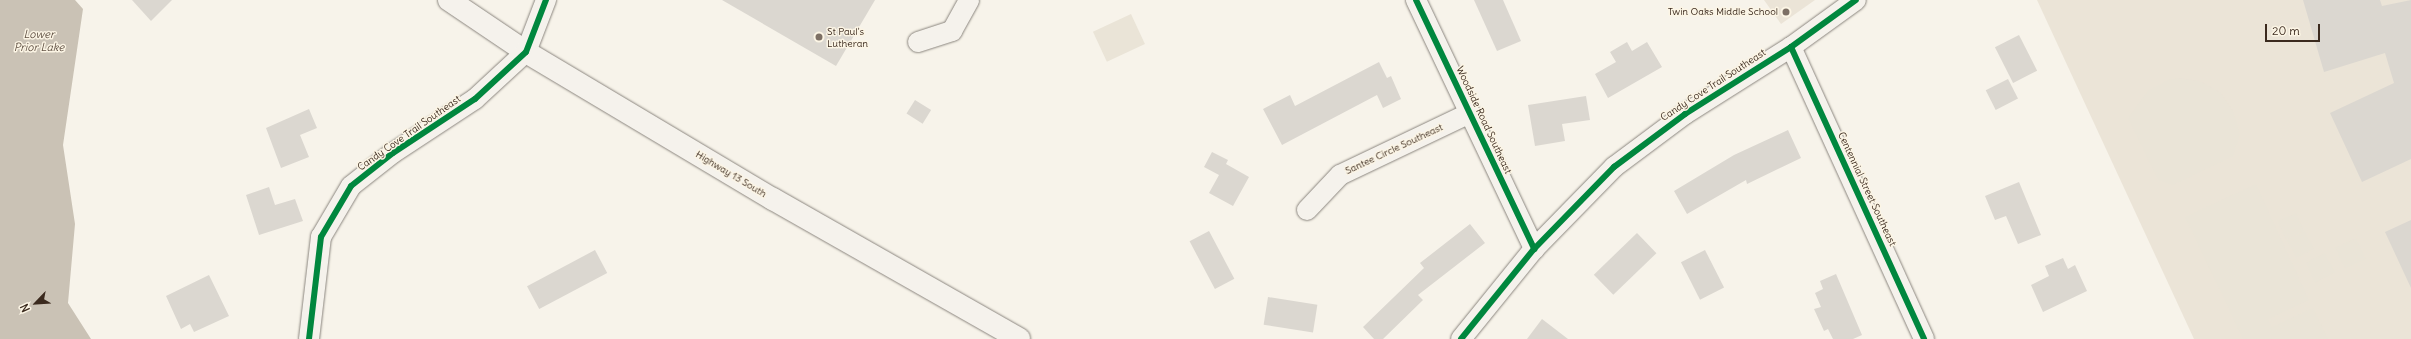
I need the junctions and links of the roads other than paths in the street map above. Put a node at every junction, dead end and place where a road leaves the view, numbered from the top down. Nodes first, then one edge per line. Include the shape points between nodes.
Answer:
1 (449, 0) edge
2 (546, 0) edge
3 (969, 0) edge
4 (1416, 0) edge
5 (1856, 0) edge
6 (918, 42) dead end
7 (1791, 47) junction
8 (526, 52) junction
9 (1470, 113) junction
10 (1307, 210) dead end
11 (1534, 249) junction
12 (309, 339) edge
13 (1019, 339) edge
14 (1461, 339) edge
15 (1924, 339) edge

1 - 8 main road, Highway 13 South
2 - 8 street
3 - 6 street via 952,31
4 - 9 street, Woodside Road Southeast
5 - 7 street, Candy Cove Trail Southeast
7 - 11 street, Candy Cove Trail Southeast via 1685,114 1614,167
7 - 15 street, Centennial Street Southeast
8 - 12 street, Candy Cove Trail Southeast via 475,99 393,153 351,186 322,237
8 - 13 main road, Highway 13 South via 773,199
9 - 10 street, Santee Circle Southeast via 1340,175
9 - 11 street, Woodside Road Southeast
11 - 14 street, Candy Cove Trail Southeast

